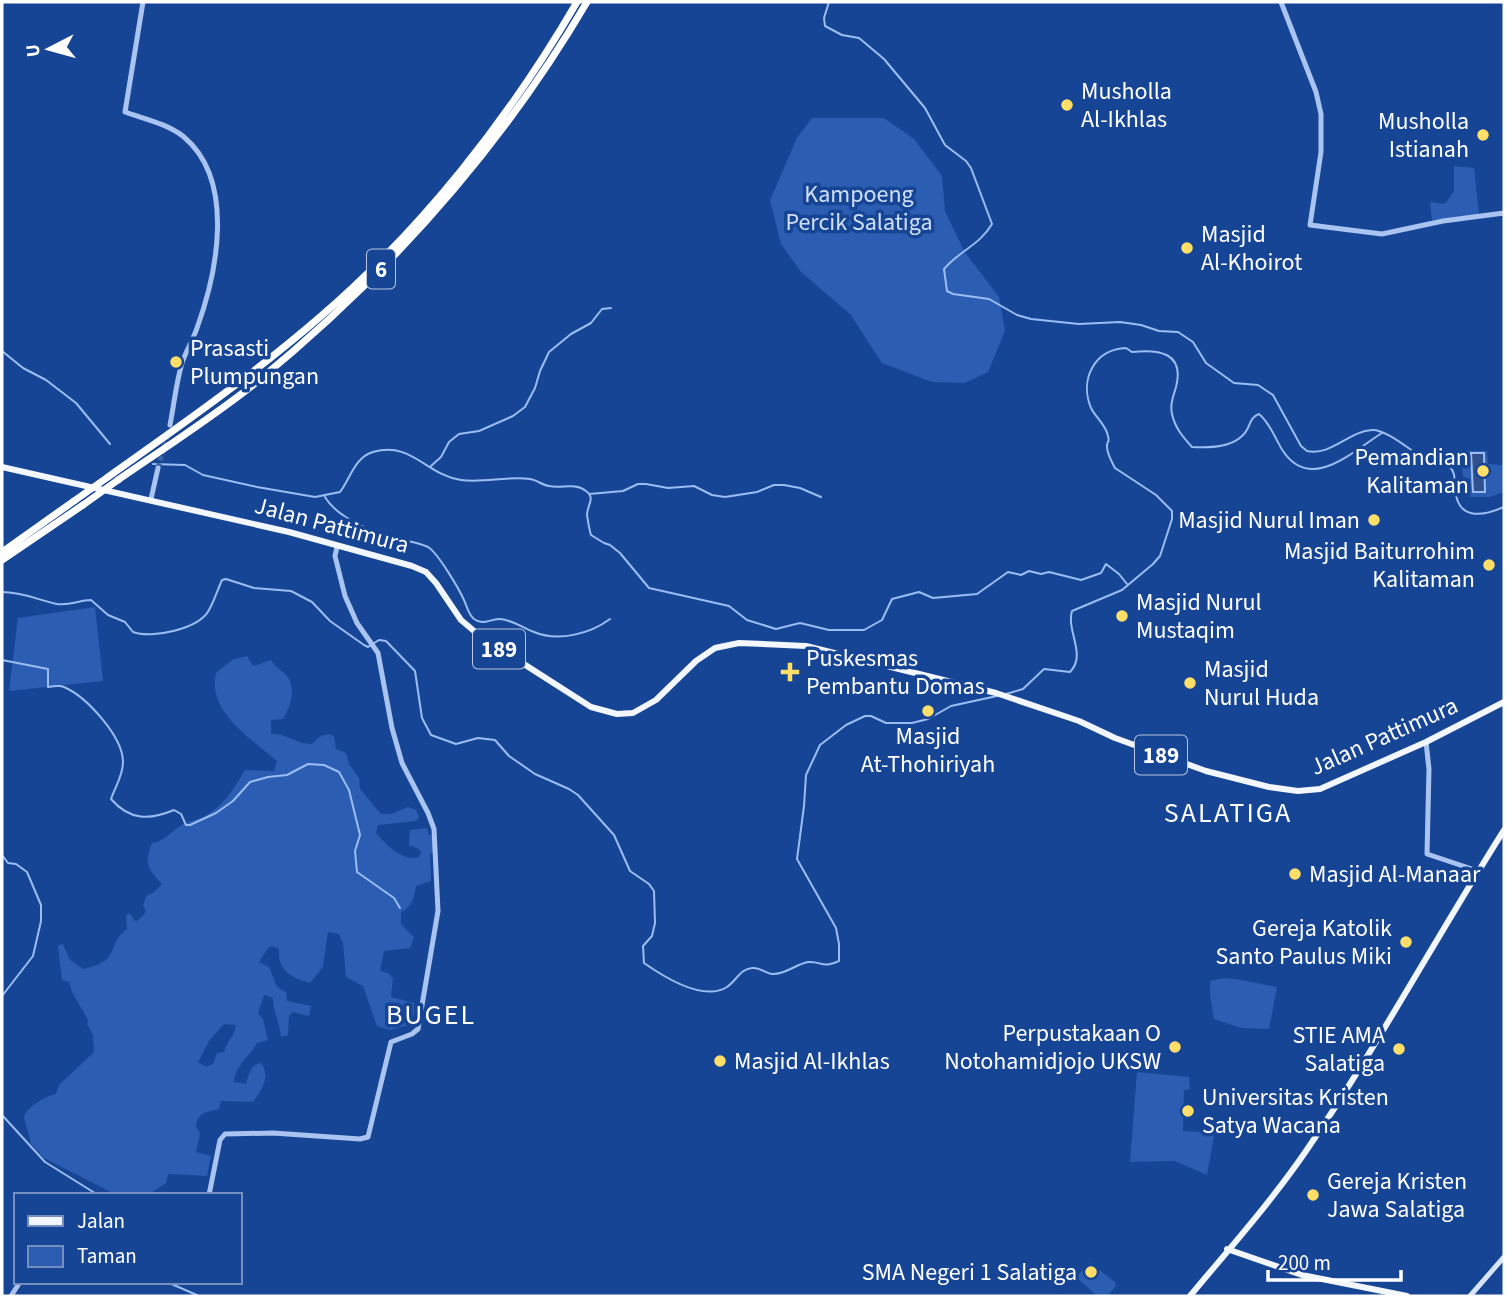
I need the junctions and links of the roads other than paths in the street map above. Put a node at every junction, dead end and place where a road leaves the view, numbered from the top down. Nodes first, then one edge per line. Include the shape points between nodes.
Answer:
1 (143, 2) edge
2 (577, 2) edge
3 (587, 2) edge
4 (1281, 2) edge
5 (1504, 213) edge
6 (170, 425) tunnel mouth
7 (2, 467) edge
8 (158, 468) tunnel mouth
9 (151, 499) junction
10 (337, 547) junction
11 (2, 552) edge
12 (2, 561) edge
13 (1504, 702) edge
14 (1426, 742) junction
15 (1504, 830) edge
16 (1478, 871) junction
17 (209, 1193) edge
18 (1227, 1249) junction
19 (1504, 1257) edge
20 (1189, 1296) edge
21 (1407, 1296) edge
22 (1470, 1296) edge

1 - 6 street via 125,112 171,128 185,138 201,159 216,206 215,264 182,363
2 - 11 highway, 6, bridge via 489,134 422,216 368,272 243,380
3 - 12 highway, 6, bridge via 540,77 472,169 367,284 250,386
4 - 5 street via 1321,114 1321,152 1310,225 1382,234
7 - 9 main road, Jalan Pattimura / 189
8 - 9 street
9 - 10 main road, Jalan Pattimura / 189
10 - 14 main road, Jalan Pattimura / 189 via 426,572 468,628 583,702 609,713 625,715 648,705 703,655 739,643 806,646 996,693 1206,771 1286,790 1320,789
10 - 17 street via 345,596 380,661 402,763 428,813 435,841 438,911 418,1028 391,1042 368,1137 225,1134
13 - 14 main road, Jalan Pattimura / 189
14 - 16 street via 1427,854
15 - 16 main road
16 - 18 main road via 1306,1151
18 - 20 main road
18 - 21 main road via 1302,1275
19 - 22 main road

